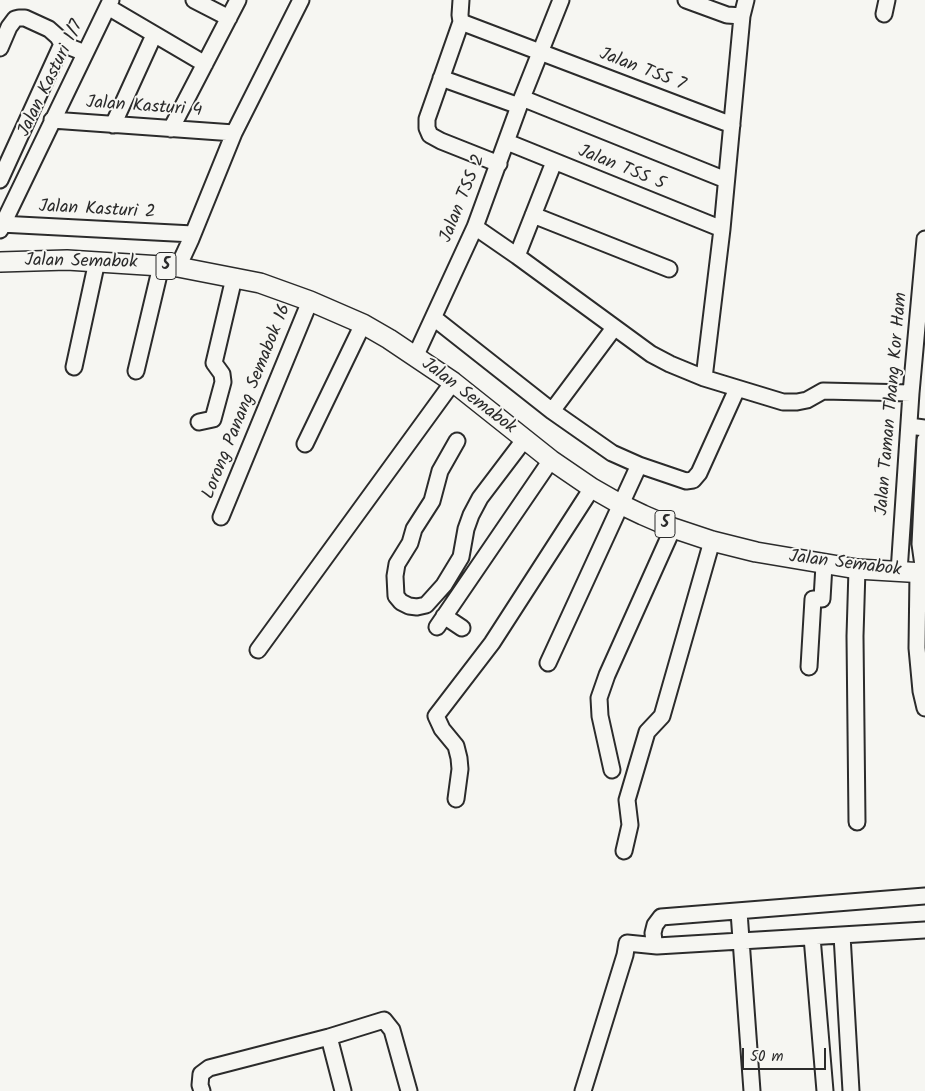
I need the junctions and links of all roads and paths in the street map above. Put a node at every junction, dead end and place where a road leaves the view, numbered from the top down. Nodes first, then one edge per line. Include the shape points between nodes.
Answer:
1 (194, 0) edge
2 (238, 0) edge
3 (301, 0) edge
4 (461, 0) edge
5 (561, 0) edge
6 (686, 0) edge
7 (746, 0) edge
8 (109, 3) edge
9 (742, 16) junction
10 (229, 18) junction
11 (462, 22) junction
12 (154, 35) junction
13 (62, 44) junction
14 (0, 48) edge
15 (540, 51) junction
16 (85, 53) junction
17 (205, 64) junction
18 (441, 78) junction
19 (520, 102) junction
20 (52, 120) junction
21 (113, 124) junction
22 (732, 125) junction
23 (171, 129) junction
24 (234, 133) junction
25 (507, 142) junction
26 (554, 162) junction
27 (498, 164) junction
28 (0, 180) edge
29 (726, 180) junction
30 (533, 215) junction
31 (1, 227) edge
32 (475, 227) junction
33 (722, 229) junction
34 (925, 239) edge
35 (190, 240) junction
36 (517, 256) junction
37 (97, 261) junction
38 (0, 262) edge
39 (169, 267) junction
40 (670, 269) dead end
41 (234, 278) junction
42 (922, 300) edge
43 (310, 301) junction
44 (434, 318) junction
45 (363, 324) junction
46 (614, 328) junction
47 (415, 356) junction
48 (74, 367) dead end
49 (136, 371) dead end
50 (704, 378) junction
51 (453, 382) junction
52 (737, 389) junction
53 (911, 393) junction
54 (552, 411) junction
55 (198, 422) dead end
56 (909, 426) junction
57 (925, 428) edge
58 (524, 440) junction
59 (925, 440) edge
60 (456, 441) dead end
61 (305, 444) dead end
62 (551, 460) junction
63 (639, 465) junction
64 (592, 488) junction
65 (620, 504) junction
66 (222, 518) dead end
67 (673, 528) junction
68 (712, 541) junction
69 (922, 544) edge
70 (824, 565) junction
71 (857, 569) junction
72 (899, 572) junction
73 (922, 573) edge
74 (462, 628) dead end
75 (258, 650) dead end
76 (548, 663) dead end
77 (809, 667) dead end
78 (925, 708) edge
79 (612, 770) dead end
80 (456, 799) dead end
81 (857, 822) dead end
82 (624, 851) dead end
83 (925, 896) edge
84 (739, 912) junction
85 (925, 930) edge
86 (842, 935) junction
87 (812, 937) junction
88 (741, 941) junction
89 (657, 946) junction
90 (329, 1037) junction
91 (202, 1091) edge
92 (344, 1091) edge
93 (409, 1091) edge
94 (583, 1091) edge
95 (752, 1091) edge
96 (825, 1091) edge
97 (851, 1091) edge

1 - 10 street
2 - 10 street
3 - 24 street
4 - 11 street
5 - 15 street, Jalan TSS 2
6 - 9 street via 727,16
7 - 9 street
8 - 12 street
8 - 16 street, Jalan Kasturi 1/7
9 - 22 street
10 - 17 street
11 - 15 street, Jalan TSS 7
11 - 18 street
12 - 17 street
12 - 21 street
13 - 14 street via 49,29 19,18 9,27
13 - 16 street
13 - 28 street, Jalan Kasturi 1/7
15 - 19 street, Jalan TSS 2
15 - 22 street, Jalan TSS 7
16 - 20 street, Jalan Kasturi 1/7
17 - 23 street
18 - 19 street
18 - 27 street via 427,119 430,135
19 - 25 street, Jalan TSS 2
19 - 29 street
20 - 21 street, Jalan Kasturi 4
20 - 31 street, Jalan Kasturi 1/7
21 - 23 street, Jalan Kasturi 4
22 - 29 street
23 - 24 street, Jalan Kasturi 4
24 - 35 street
25 - 26 street, Jalan TSS 5
25 - 27 street, Jalan TSS 2
26 - 30 street
26 - 33 street, Jalan TSS 5
27 - 32 street, Jalan TSS 2
29 - 33 street
30 - 36 street
30 - 40 street
31 - 35 street, Jalan Kasturi 2
32 - 36 street
32 - 44 street, Jalan TSS 2
33 - 50 street
34 - 42 street, Jalan Taman Thang Kor Ham
35 - 39 street
36 - 46 street
37 - 38 main road, Jalan Semabok / 5
37 - 39 main road, Jalan Semabok / 5
37 - 48 street
39 - 41 main road, Jalan Semabok / 5
39 - 49 street
41 - 43 main road, Jalan Semabok / 5 via 260,283
41 - 55 street via 214,363 222,374 223,382 213,419
42 - 53 street, Jalan Taman Thang Kor Ham
43 - 45 main road, Jalan Semabok / 5
43 - 66 street, Lorong Panang Semabok 16
44 - 47 street, Jalan TSS 2
44 - 54 street
45 - 47 main road, Jalan Semabok / 5
45 - 61 street
46 - 50 street via 651,354
46 - 54 street
47 - 51 main road, Jalan Semabok / 5
50 - 52 street
51 - 58 main road, Jalan Semabok / 5
51 - 75 street
52 - 53 street via 783,402 807,400 823,391
52 - 63 street via 693,480 686,481
53 - 56 street, Jalan Taman Thang Kor Ham
54 - 63 street via 612,453
56 - 57 street
56 - 72 street, Jalan Taman Thang Kor Ham
58 - 60 street via 480,498 466,529 461,557 444,585 426,605 409,606 396,596 398,564 432,500 440,471
58 - 62 main road, Jalan Semabok / 5
59 - 69 street
62 - 64 main road, Jalan Semabok / 5
62 - 74 street via 440,622
63 - 65 street
64 - 65 main road, Jalan Semabok / 5
64 - 80 street via 492,643 436,716 456,746 459,758
65 - 67 main road, Jalan Semabok / 5
65 - 76 street
67 - 68 main road, Jalan Semabok / 5
67 - 79 street via 599,698
68 - 70 main road, Jalan Semabok / 5
68 - 82 street via 662,716 647,732 627,800 630,825
69 - 73 street
70 - 71 main road, Jalan Semabok / 5
70 - 77 street via 822,599 813,599
71 - 72 main road, Jalan Semabok / 5
71 - 81 street
72 - 73 main road, Jalan Semabok / 5
73 - 78 street via 918,648
83 - 84 street
84 - 88 street
84 - 89 street via 661,917 653,933
85 - 86 street
86 - 87 street
86 - 97 street
87 - 88 street
87 - 96 street
88 - 89 street
88 - 95 street
89 - 94 street via 627,943
90 - 91 street via 209,1068 201,1074
90 - 92 street
90 - 93 street via 384,1020 392,1030

